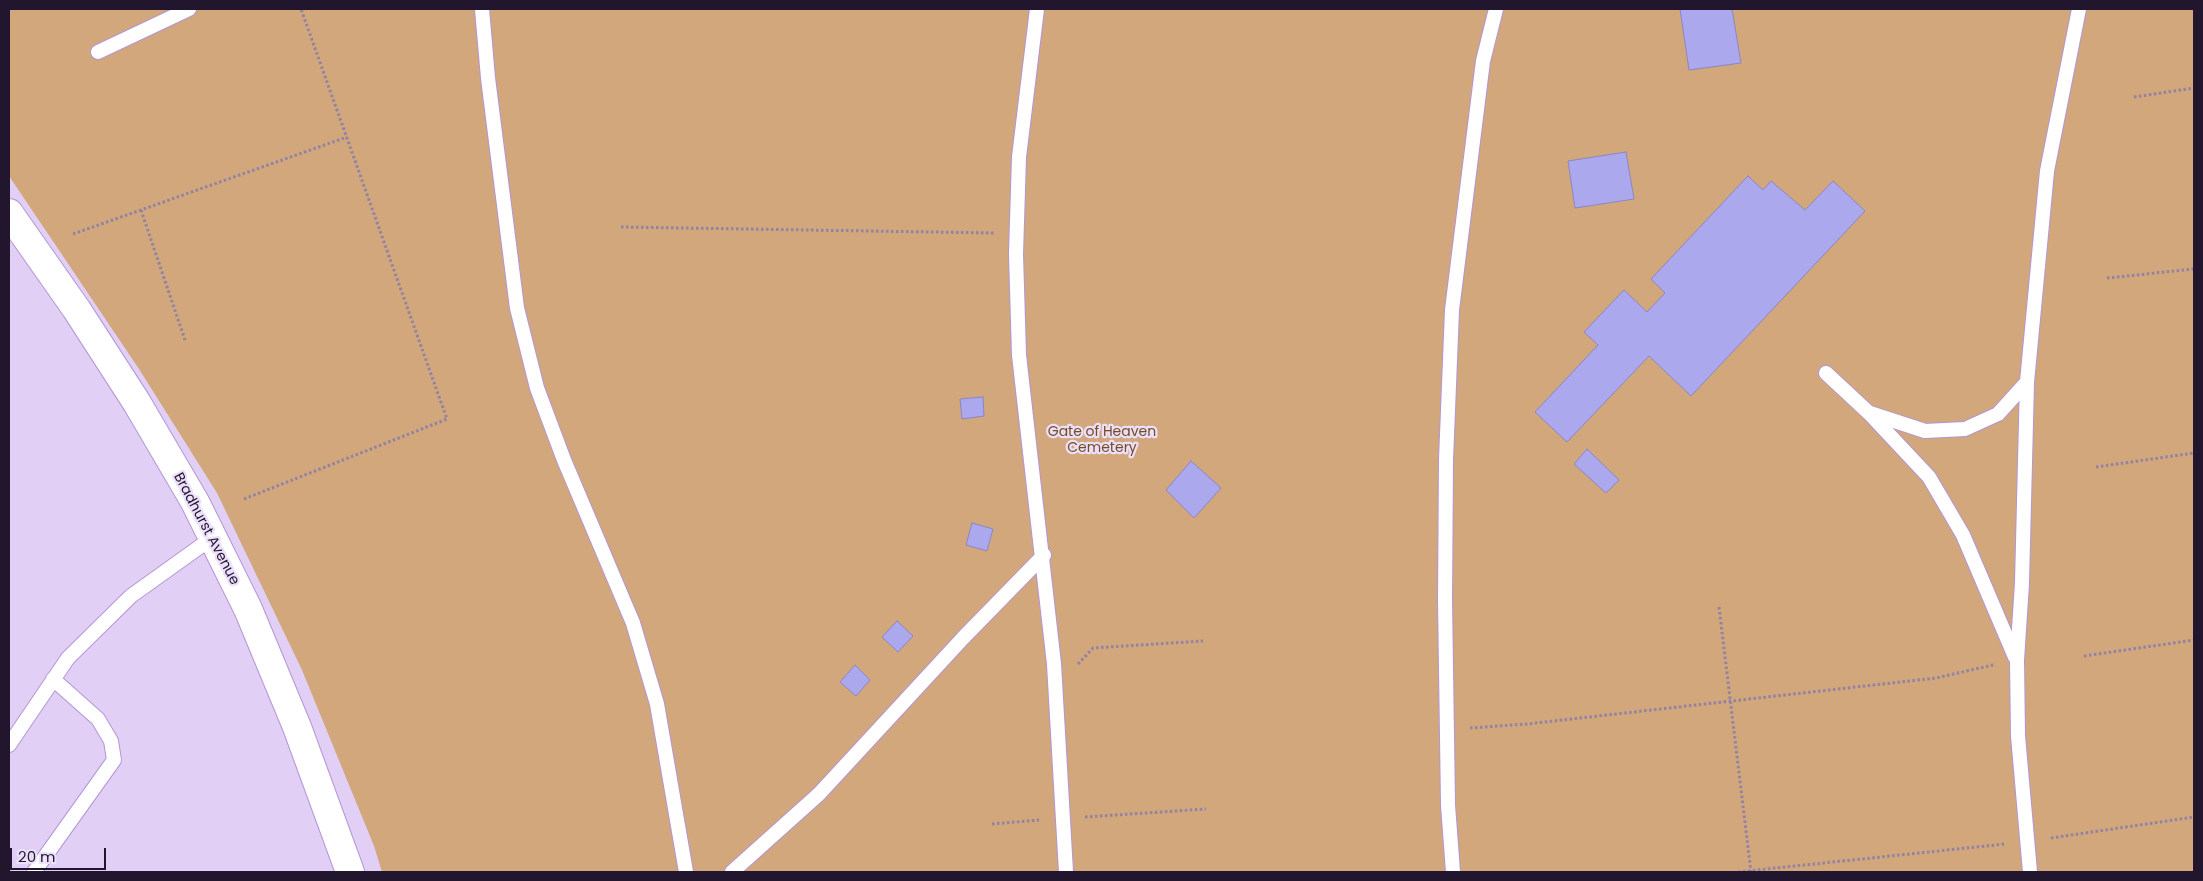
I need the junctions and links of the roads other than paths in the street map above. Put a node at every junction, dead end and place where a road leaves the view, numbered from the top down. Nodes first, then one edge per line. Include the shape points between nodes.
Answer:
1 (189, 9) edge
2 (482, 9) edge
3 (1037, 9) edge
4 (1496, 9) edge
5 (2079, 9) edge
6 (98, 52) dead end
7 (9, 213) edge
8 (1826, 372) dead end
9 (2027, 382) junction
10 (1869, 413) junction
11 (212, 538) junction
12 (1044, 555) junction
13 (2017, 660) junction
14 (53, 679) junction
15 (9, 745) edge
16 (34, 872) edge
17 (350, 872) edge
18 (686, 872) edge
19 (732, 872) edge
20 (1066, 872) edge
21 (1453, 872) edge
22 (2030, 872) edge

1 - 6 lane
2 - 18 lane via 517,308 537,388 633,623 657,704
3 - 12 lane via 1019,156 1017,234 1019,354
4 - 21 lane via 1483,61 1452,310 1445,554 1448,805
5 - 9 lane via 2048,171
7 - 11 main road, Bradhurst Avenue via 137,403 195,502
8 - 10 lane
9 - 10 lane via 1998,414 1966,429 1925,432
9 - 13 lane
10 - 13 lane via 1929,477 1963,535
11 - 14 lane via 131,596 68,658
11 - 17 main road, Bradhurst Avenue via 248,609 297,727
12 - 19 lane via 819,794
12 - 20 lane via 1056,689
13 - 22 lane via 2018,736
14 - 15 lane
14 - 16 lane via 98,719 111,741 114,760

